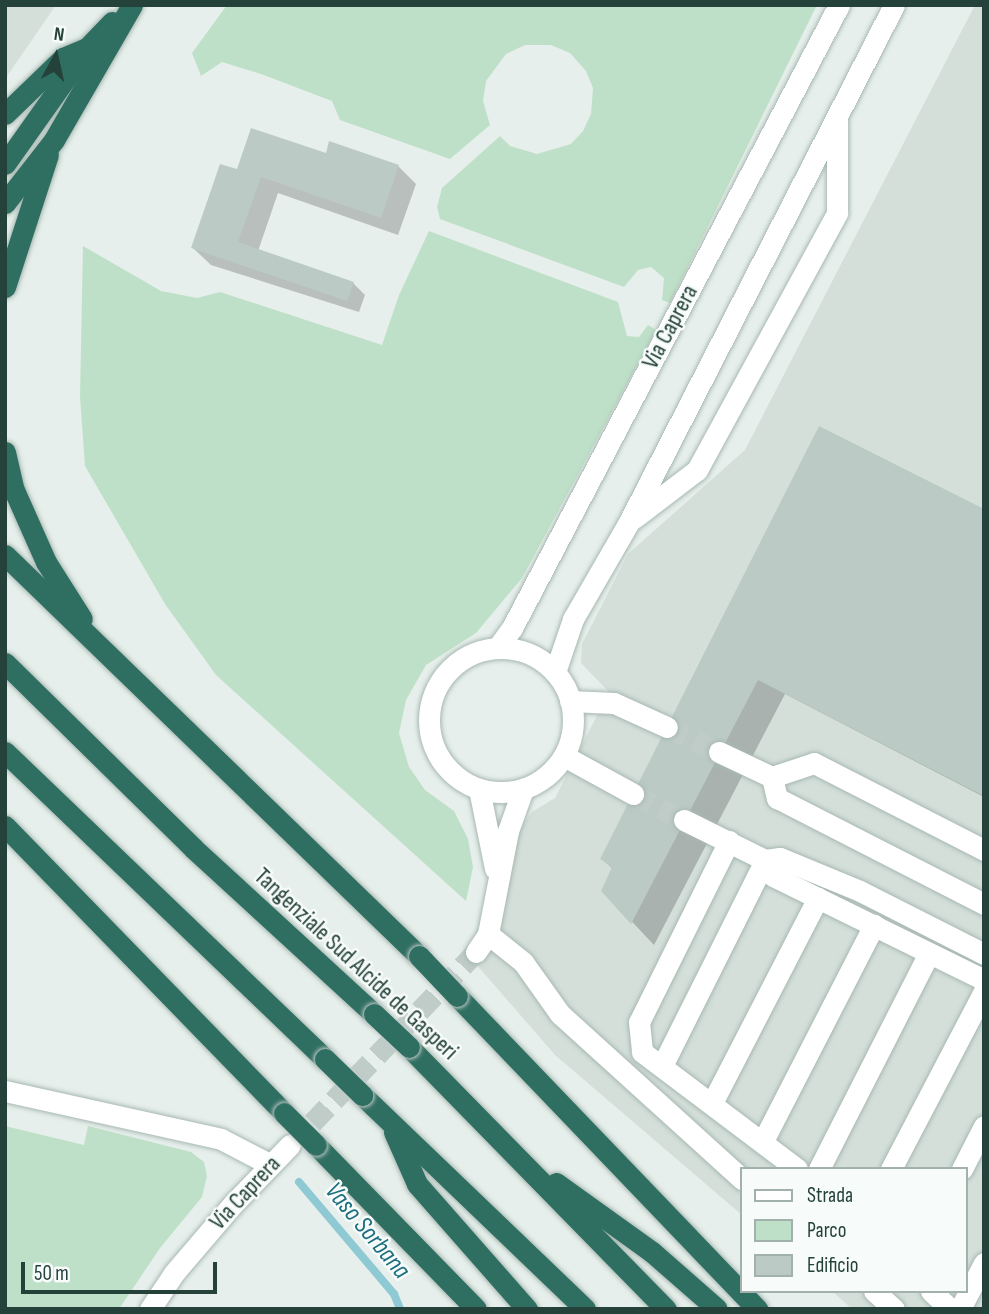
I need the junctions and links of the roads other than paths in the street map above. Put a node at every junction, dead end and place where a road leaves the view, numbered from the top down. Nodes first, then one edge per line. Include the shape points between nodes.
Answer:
1 (130, 5) edge
2 (839, 5) edge
3 (894, 5) edge
4 (88, 48) junction
5 (5, 114) edge
6 (837, 116) junction
7 (54, 140) junction
8 (5, 164) edge
9 (5, 203) edge
10 (5, 286) edge
11 (5, 452) edge
12 (629, 522) junction
13 (5, 555) edge
14 (498, 647) junction
15 (104, 653) junction
16 (5, 663) edge
17 (555, 672) junction
18 (570, 701) junction
19 (667, 727) tunnel mouth
20 (5, 752) edge
21 (719, 752) tunnel mouth
22 (564, 757) junction
23 (772, 777) junction
24 (479, 789) junction
25 (523, 789) junction
26 (633, 794) tunnel mouth
27 (684, 820) tunnel mouth
28 (5, 826) edge
29 (729, 841) junction
30 (984, 850) edge
31 (765, 860) junction
32 (497, 880) junction
33 (818, 898) junction
34 (984, 904) edge
35 (874, 925) junction
36 (929, 953) junction
37 (984, 954) edge
38 (984, 980) edge
39 (984, 991) edge
40 (662, 1066) junction
41 (5, 1091) edge
42 (712, 1103) junction
43 (389, 1120) junction
44 (984, 1126) edge
45 (763, 1141) junction
46 (290, 1145) tunnel mouth
47 (508, 1147) junction
48 (270, 1164) junction
49 (795, 1167) edge
50 (820, 1167) edge
51 (892, 1167) edge
52 (963, 1167) edge
53 (740, 1177) edge
54 (984, 1263) edge
55 (740, 1291) edge
56 (742, 1293) edge
57 (876, 1293) edge
58 (933, 1293) edge
59 (150, 1309) edge
60 (476, 1309) edge
61 (527, 1309) edge
62 (585, 1309) edge
63 (666, 1309) edge
64 (717, 1309) edge
65 (757, 1309) edge
66 (894, 1309) edge
67 (950, 1309) edge
68 (960, 1309) edge

1 - 4 highway
1 - 7 highway
2 - 14 street, Via Caprera
3 - 6 street
4 - 5 highway via 63,58
4 - 8 highway
6 - 12 street
6 - 12 street via 836,213 696,470
7 - 9 highway
7 - 10 highway
11 - 15 highway via 13,490 46,562
12 - 17 street via 573,619
13 - 15 highway
14 - 17 street via 529,653
14 - 24 street via 476,652 449,671 431,699 428,721 442,763 458,779
15 - 55 highway, bridge via 419,956
16 - 47 highway, Tangenziale Sud Alcide de Gasperi, bridge
17 - 18 street
18 - 19 street via 614,703
18 - 22 street via 572,735
20 - 43 highway, bridge
21 - 23 street
22 - 25 street via 546,776
22 - 26 street
23 - 30 street via 814,764
23 - 34 street via 777,798
24 - 25 street
24 - 32 street
25 - 32 street
27 - 29 street
28 - 60 highway, bridge
29 - 31 street
29 - 40 street via 639,1022 642,1052
31 - 33 street via 773,876
31 - 37 street via 780,858 860,891
31 - 40 street
32 - 53 street via 482,943 523,962 560,1014
33 - 35 street
33 - 42 street
35 - 36 street
35 - 45 street
36 - 38 street
36 - 50 street
39 - 51 street
40 - 42 street
41 - 48 street via 221,1139
42 - 45 street
43 - 61 highway via 417,1184
43 - 62 highway
44 - 52 street
45 - 49 street
46 - 48 street, Via Caprera
47 - 63 highway, Tangenziale Sud Alcide de Gasperi
47 - 64 highway via 652,1252
48 - 59 street, Via Caprera via 173,1273
54 - 68 street
56 - 65 highway, bridge
57 - 66 street
58 - 67 street

